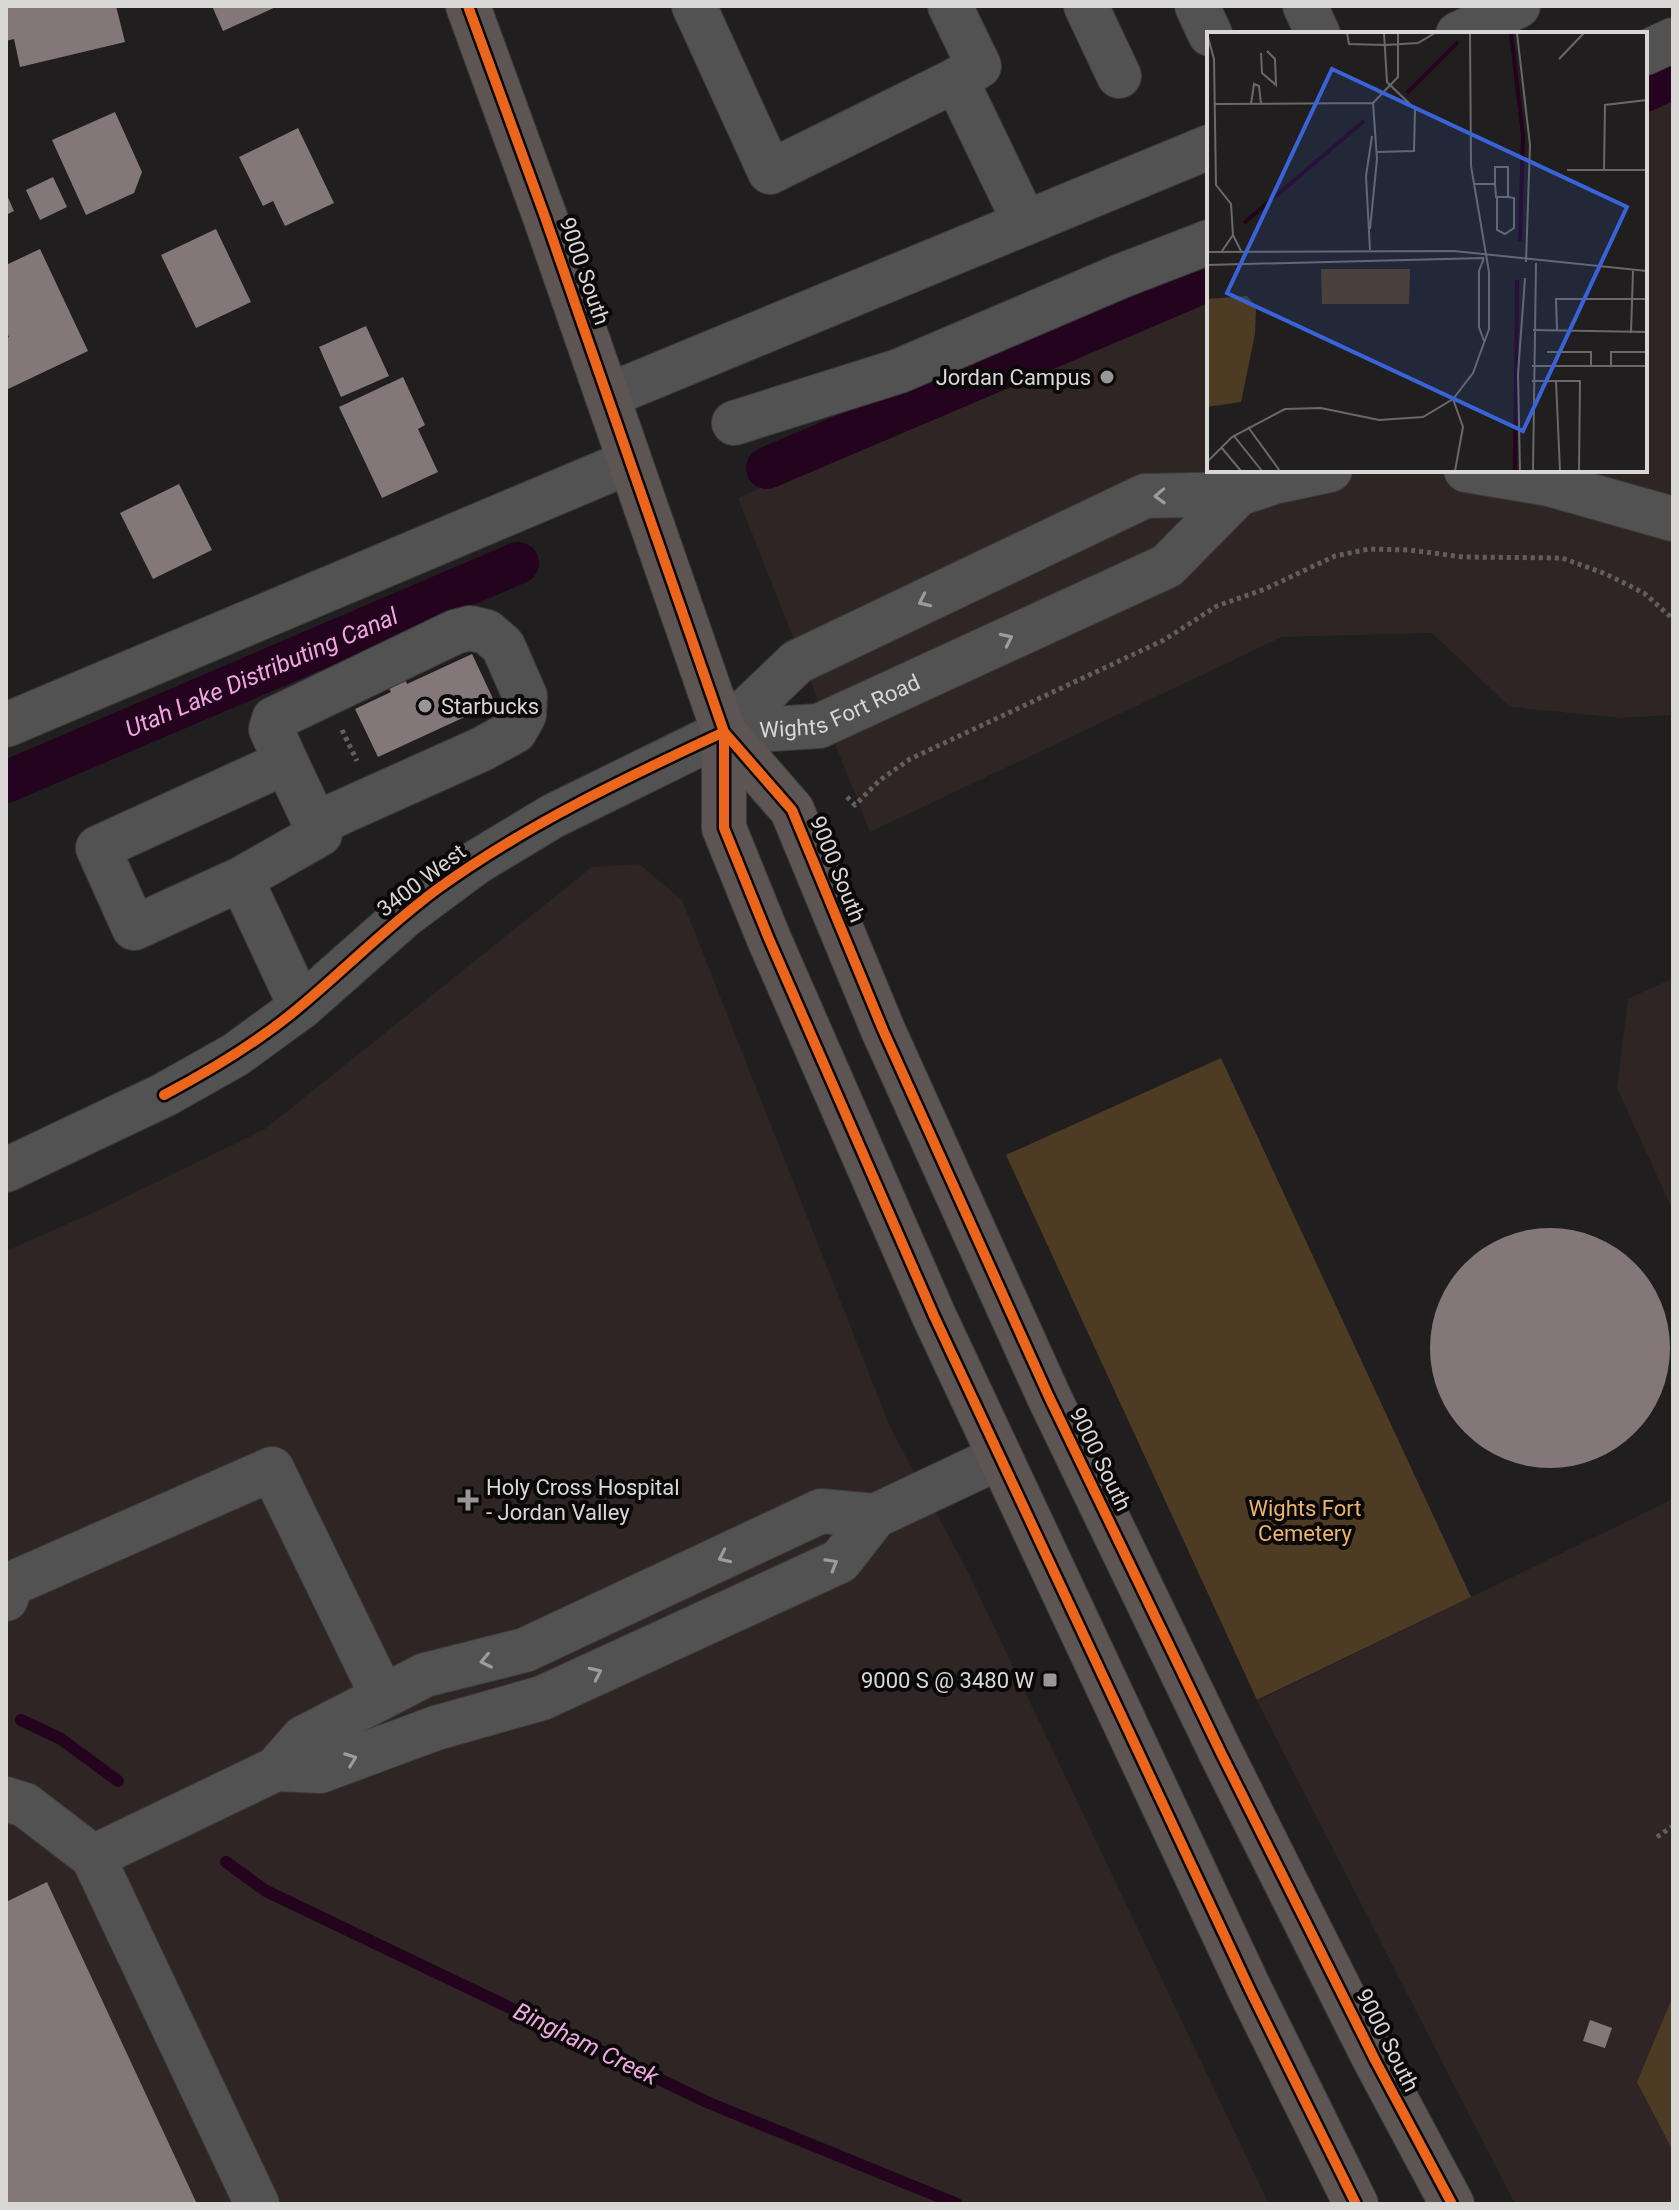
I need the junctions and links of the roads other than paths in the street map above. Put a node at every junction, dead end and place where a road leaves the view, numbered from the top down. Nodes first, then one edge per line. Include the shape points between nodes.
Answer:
1 (468, 6) edge
2 (694, 6) edge
3 (950, 6) edge
4 (1086, 6) edge
5 (1197, 6) edge
6 (1305, 6) edge
7 (1518, 6) edge
8 (1209, 32) edge
9 (1317, 32) edge
10 (1462, 32) edge
11 (1673, 40) edge
12 (1647, 52) edge
13 (1119, 76) dead end
14 (956, 80) junction
15 (1207, 148) edge
16 (1025, 223) junction
17 (1207, 243) edge
18 (607, 396) junction
19 (734, 423) dead end
20 (629, 462) junction
21 (1321, 472) edge
22 (1478, 472) edge
23 (1238, 494) junction
24 (1673, 519) edge
25 (6, 725) edge
26 (724, 732) junction
27 (286, 762) junction
28 (315, 824) junction
29 (241, 879) junction
30 (301, 1007) junction
31 (6, 1170) edge
32 (1000, 1457) junction
33 (875, 1516) junction
34 (6, 1599) edge
35 (382, 1695) junction
36 (276, 1769) junction
37 (6, 1799) edge
38 (93, 1857) junction
39 (257, 2204) edge
40 (1356, 2204) edge
41 (1452, 2204) edge

1 - 18 main road, 9000 South
2 - 14 street via 770,172
3 - 14 street via 979,66
4 - 13 street
5 - 8 street
6 - 9 street
7 - 10 street
11 - 12 street
14 - 16 street
15 - 16 street
16 - 18 street
17 - 19 street via 899,371
18 - 20 main road, 9000 South
20 - 25 street
20 - 26 main road, 9000 South
21 - 23 street, Wights Fort Road
22 - 24 street via 1549,484
26 -> 23 street, Wights Fort Road via 819,726 1167,566
23 -> 26 street, Wights Fort Road via 1145,496 797,662
26 - 30 street, 3400 West via 553,816 475,863 405,915
26 - 32 main road, 9000 South via 724,828 821,1064
26 - 41 main road, 9000 South via 792,810 889,1044 1049,1397 1256,1823
27 - 28 street
27 - 28 street via 271,729 274,719 455,632 487,632 503,646 525,696 524,715 515,731
27 - 29 street via 98,848 134,928
28 - 29 street via 320,834
29 - 30 street
30 - 31 street, 3400 West via 200,1076
32 - 33 street
32 - 40 main road, 9000 South
33 -> 35 street via 821,1511 525,1650 425,1675
36 -> 33 street via 320,1771 436,1728 542,1698 840,1561
34 - 35 street via 11,1584 272,1469
35 - 36 street via 303,1738
36 - 38 street
37 - 38 street via 25,1805
38 - 39 street

